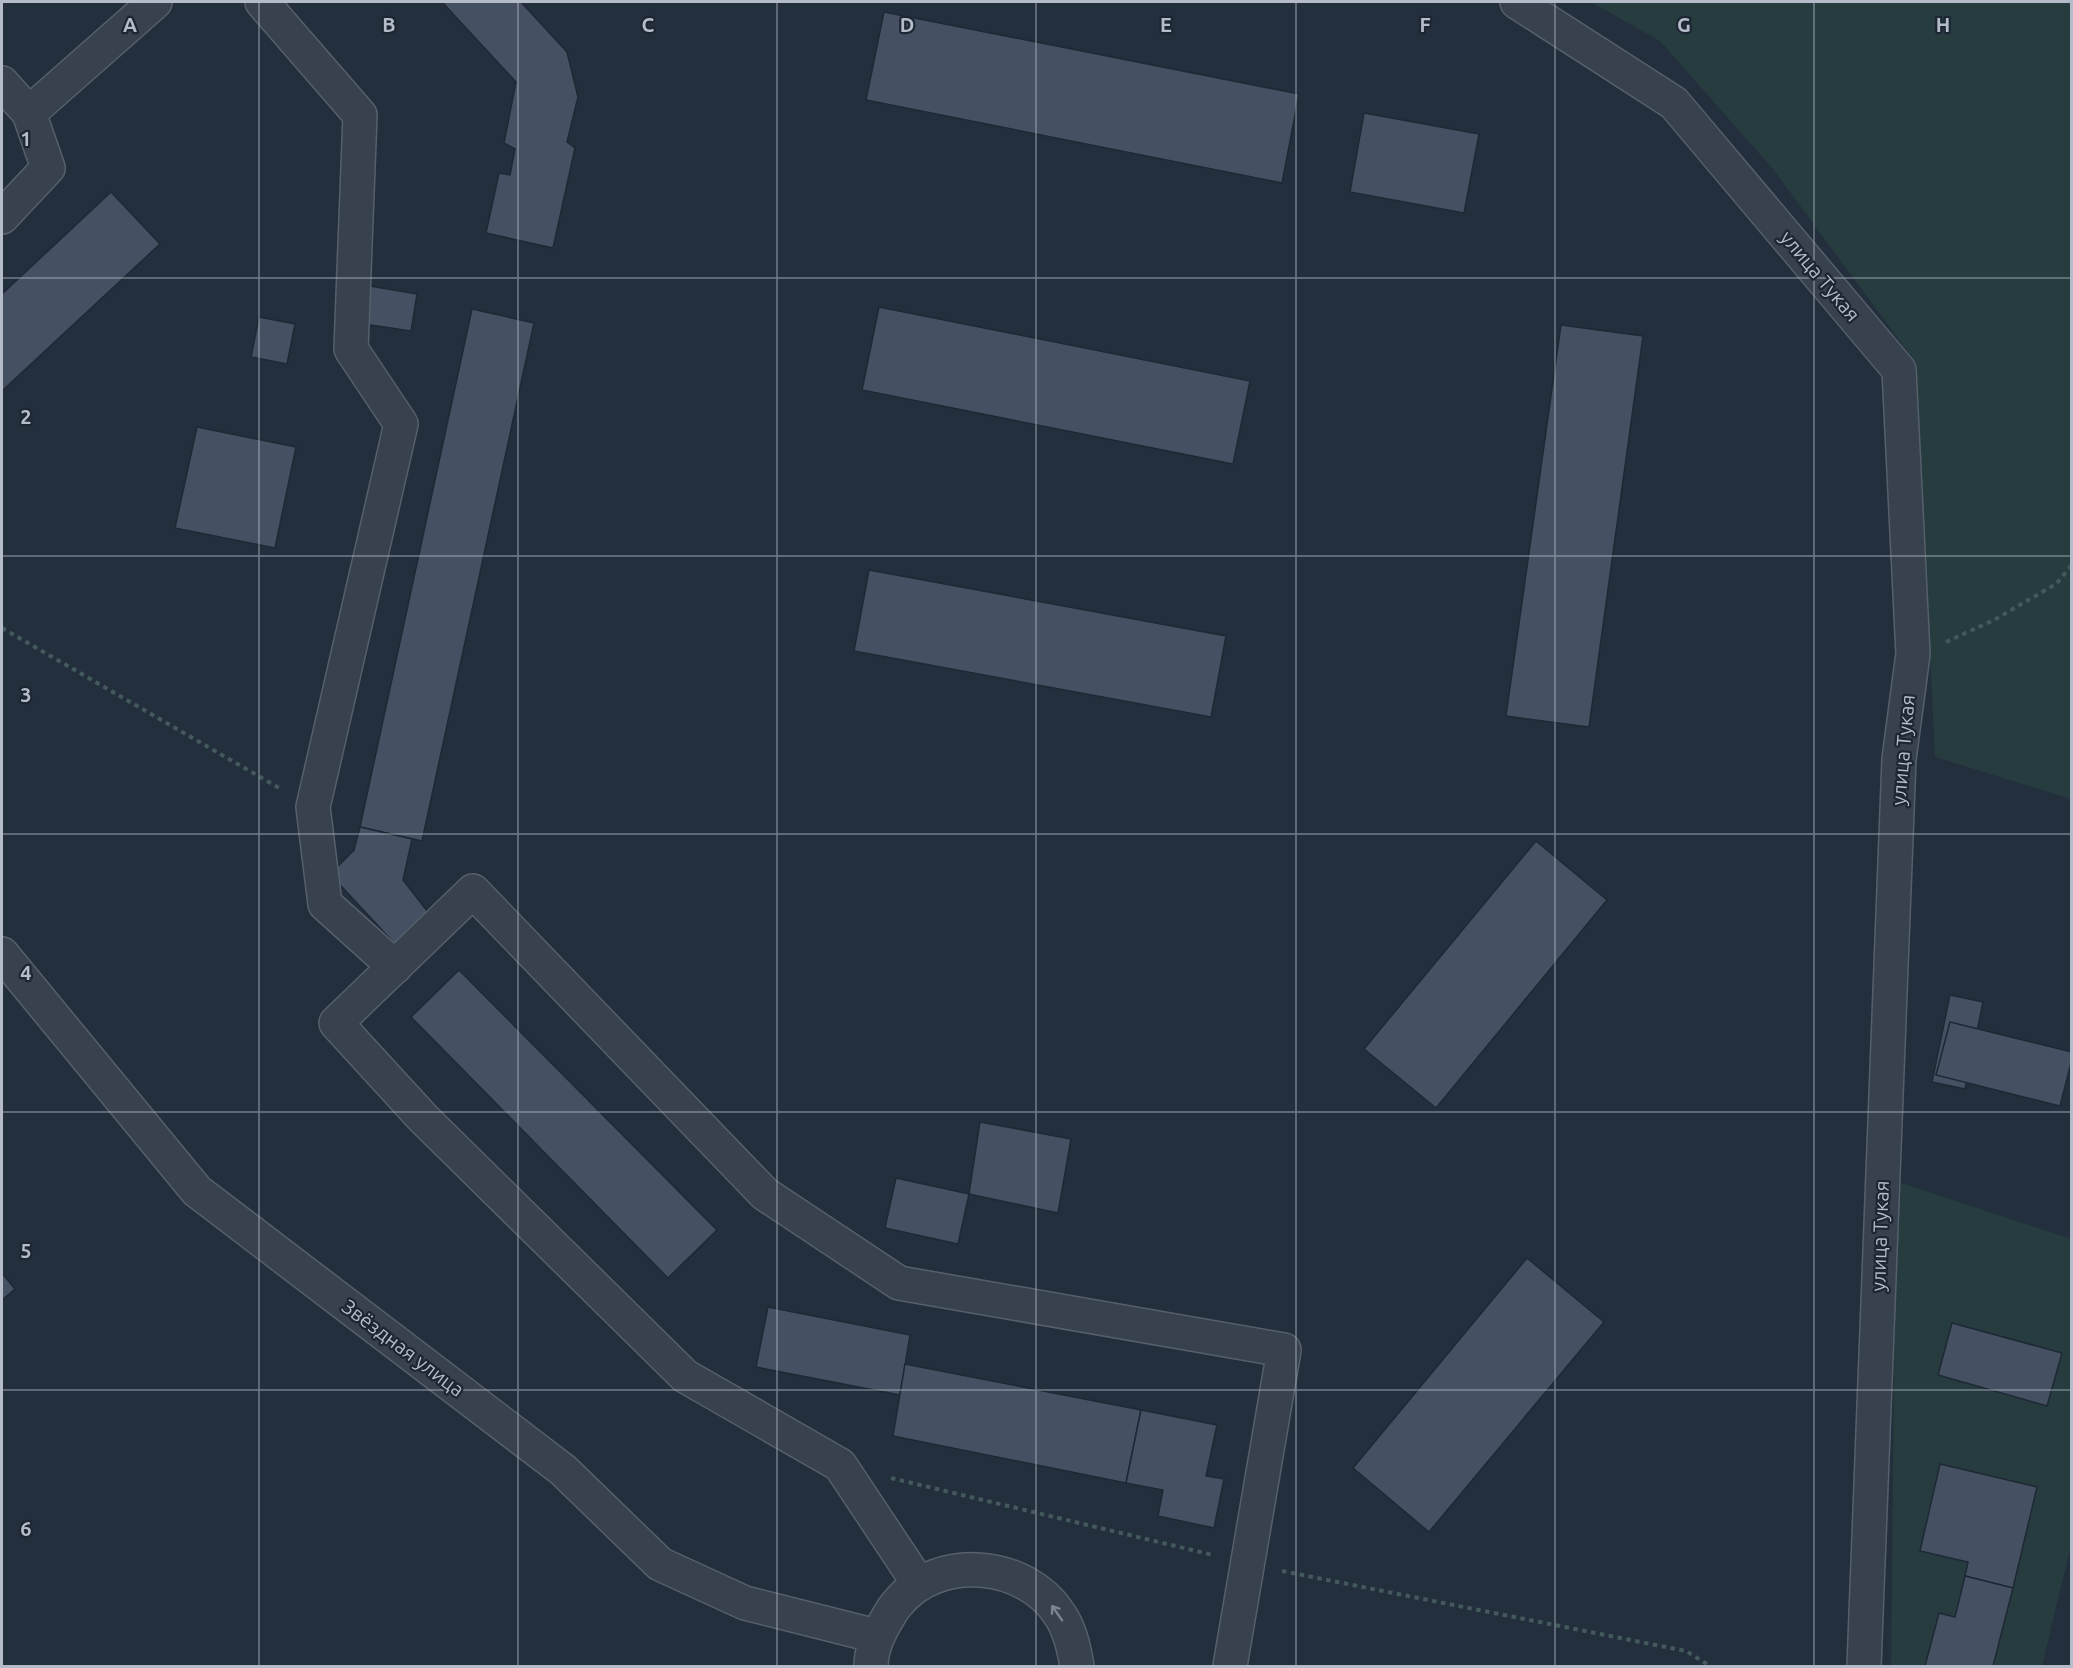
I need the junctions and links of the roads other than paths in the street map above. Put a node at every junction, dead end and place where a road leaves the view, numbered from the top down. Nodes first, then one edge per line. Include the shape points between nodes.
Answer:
1 (155, 2) edge
2 (262, 2) edge
3 (1517, 2) edge
4 (2, 83) edge
5 (29, 112) junction
6 (2, 217) edge
7 (2, 954) edge
8 (395, 967) junction
9 (919, 1584) junction
10 (874, 1651) edge
11 (1077, 1666) edge
12 (1230, 1666) edge
13 (1864, 1666) edge

1 - 5 street
2 - 8 street via 360,115 351,349 401,424 313,807 325,904
3 - 13 street, улица Тукая via 1674,103 1899,370 1913,654 1899,759
4 - 5 street
5 - 6 street via 48,168
7 - 10 street, Звёздная улица via 197,1191 563,1470 660,1564 745,1603
8 - 9 street via 336,1023 423,1118 685,1376 840,1466
8 - 12 street via 473,891 765,1194 899,1283 1284,1350
9 - 10 street, Звёздная улица via 897,1603
11 -> 9 street, Звёздная улица via 1072,1639 1060,1614 1026,1583 977,1569 943,1573

